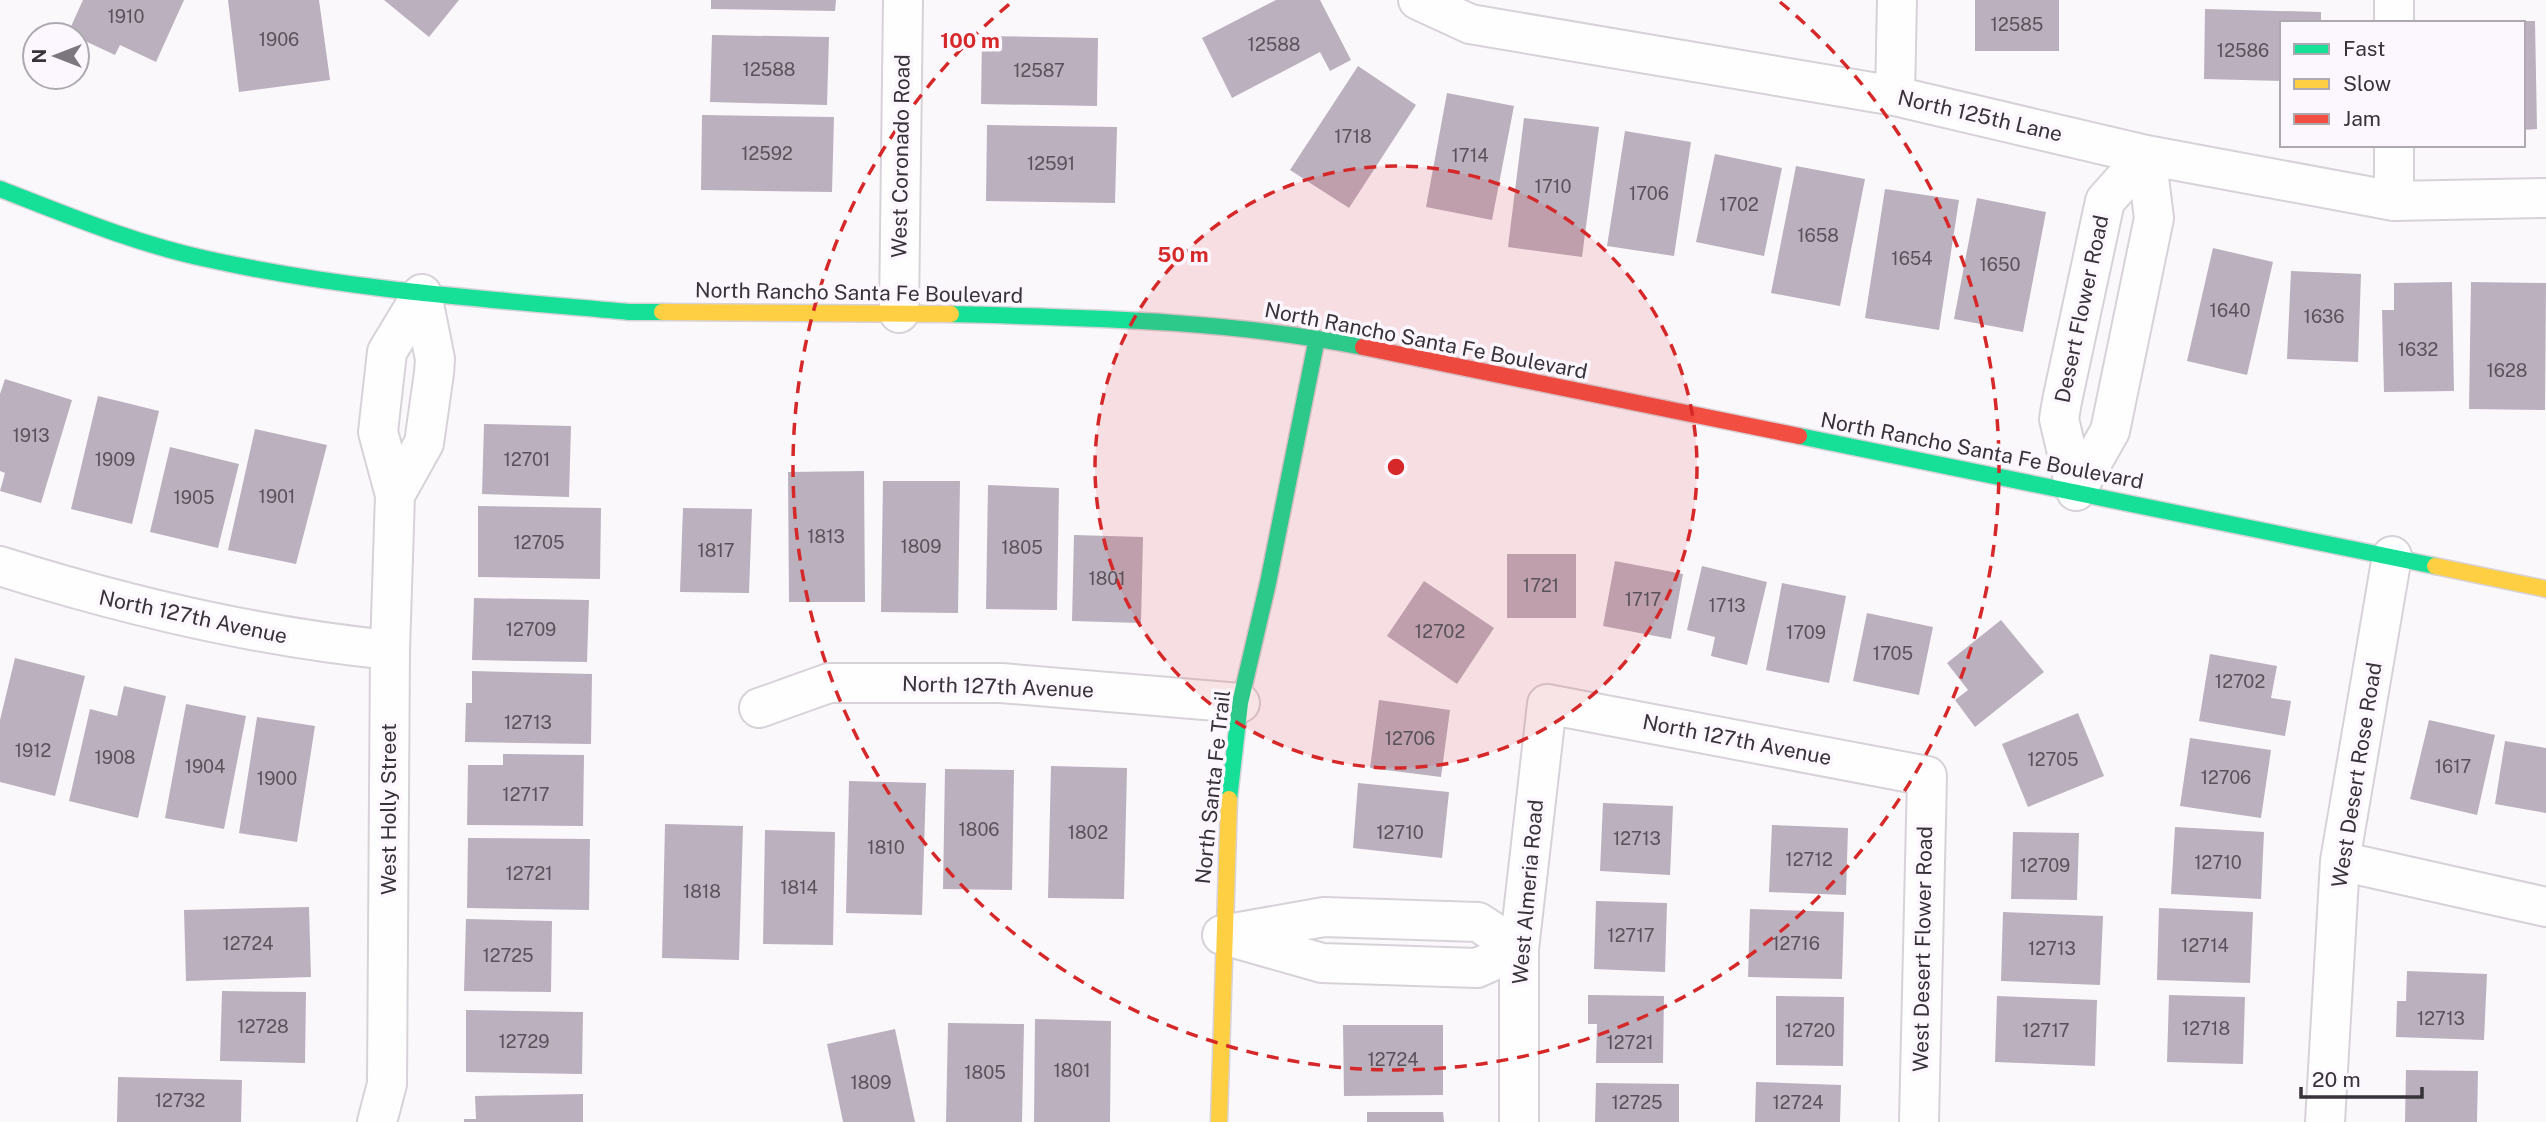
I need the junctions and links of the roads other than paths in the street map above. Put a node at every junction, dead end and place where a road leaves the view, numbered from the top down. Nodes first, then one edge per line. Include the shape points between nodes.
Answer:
1 (903, 0) edge
2 (1418, 0) edge
3 (1897, 0) edge
4 (2394, 0) edge
5 (2394, 21) edge
6 (1895, 96) junction
7 (2394, 147) edge
8 (2146, 155) junction
9 (0, 189) edge
10 (2546, 198) edge
11 (2394, 201) junction
12 (422, 294) junction
13 (899, 313) junction
14 (1317, 338) junction
15 (2076, 491) junction
16 (2392, 556) junction
17 (0, 566) edge
18 (2546, 589) edge
19 (390, 650) junction
20 (1240, 703) junction
21 (1547, 704) joint
22 (759, 708) dead end
23 (1927, 776) joint
24 (2340, 861) junction
25 (2546, 907) edge
26 (1222, 935) junction
27 (1519, 949) junction
28 (377, 1122) edge
29 (1219, 1122) edge
30 (1519, 1122) edge
31 (1919, 1122) edge
32 (2325, 1122) edge

1 - 13 street, West Coronado Road
2 - 6 street, North 125th Lane via 1469,24
3 - 6 street
4 - 5 street
6 - 8 street, North 125th Lane
7 - 11 street
8 - 11 street, North 125th Lane
8 - 15 street via 2154,218 2110,430
8 - 15 street, Desert Flower Road via 2105,201 2062,401 2059,419
9 - 12 street, North Rancho Santa Fe Boulevard via 98,227 204,258 333,284
10 - 11 street, North 125th Lane
12 - 13 street, North Rancho Santa Fe Boulevard via 629,312
12 - 19 street, West Holly Street via 387,352 377,432 395,495
13 - 14 street, North Rancho Santa Fe Boulevard via 1159,320
14 - 15 street, North Rancho Santa Fe Boulevard
14 - 20 street, North Santa Fe Trail
15 - 16 street, North Rancho Santa Fe Boulevard
16 - 18 street, North Rancho Santa Fe Boulevard
16 - 24 street, West Desert Rose Road
17 - 19 street, North 127th Avenue via 106,598 308,642
19 - 28 street, West Holly Street via 387,1084
20 - 22 street, North 127th Avenue via 1001,683 829,683
20 - 26 street, North Santa Fe Trail via 1226,828
21 - 23 street, North 127th Avenue
21 - 27 street, West Almeria Road
23 - 31 street, West Desert Flower Road
24 - 25 street
24 - 32 street, West Desert Rose Road
26 - 27 street via 1322,963 1477,968
26 - 29 street, North Santa Fe Trail
27 - 30 street, West Almeria Road

